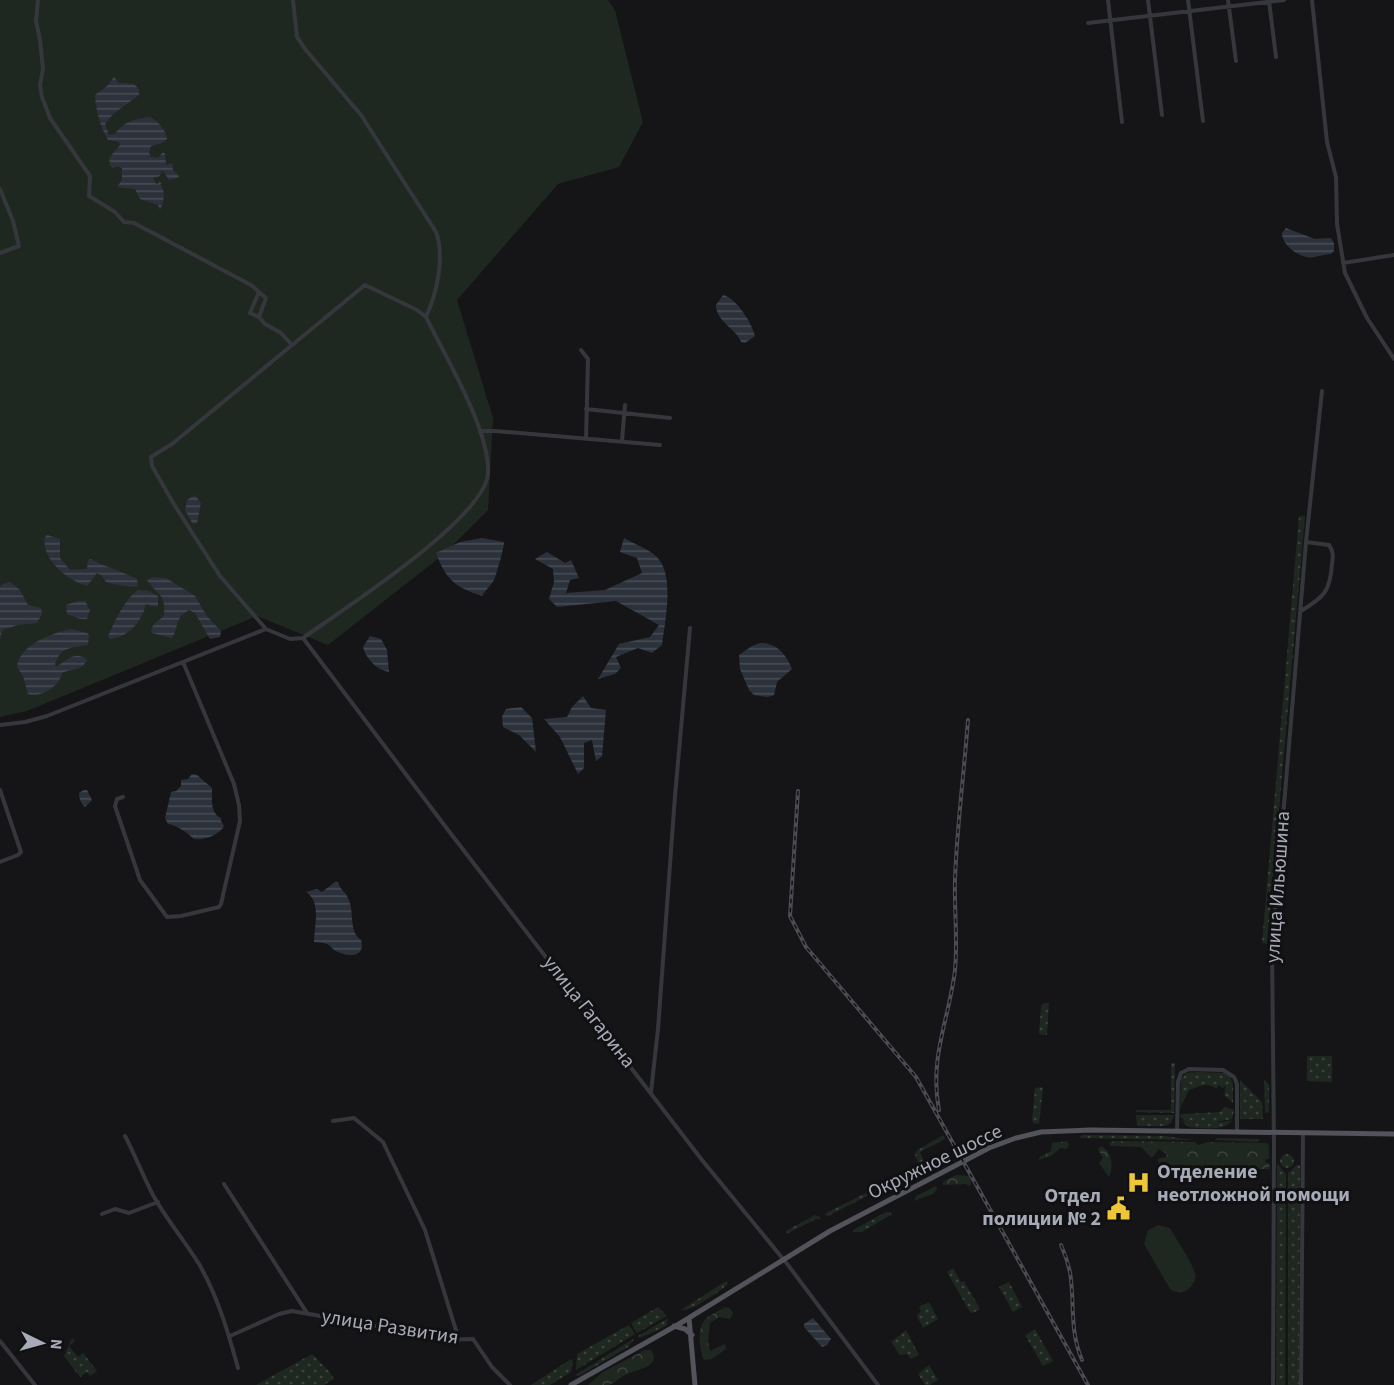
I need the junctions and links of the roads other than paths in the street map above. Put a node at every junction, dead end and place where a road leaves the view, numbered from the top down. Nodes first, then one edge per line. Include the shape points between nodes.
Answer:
1 (38, 0) edge
2 (293, 0) edge
3 (1108, 0) edge
4 (1148, 0) edge
5 (1188, 0) edge
6 (1228, 0) edge
7 (1284, 0) edge
8 (1312, 0) edge
9 (1269, 1) edge
10 (1229, 7) junction
11 (1189, 11) junction
12 (1150, 16) junction
13 (1110, 21) junction
14 (1088, 23) dead end
15 (1276, 57) dead end
16 (1236, 61) dead end
17 (1162, 115) dead end
18 (1203, 121) dead end
19 (1122, 122) dead end
20 (0, 189) edge
21 (0, 253) edge
22 (1394, 255) edge
23 (1343, 263) junction
24 (259, 292) junction
25 (259, 317) junction
26 (426, 317) junction
27 (292, 345) junction
28 (581, 350) dead end
29 (1394, 359) edge
30 (1322, 391) dead end
31 (625, 405) dead end
32 (586, 409) junction
33 (624, 413) junction
34 (670, 418) dead end
35 (481, 431) junction
36 (586, 439) junction
37 (622, 441) junction
38 (660, 445) dead end
39 (1306, 542) junction
40 (1300, 612) junction
41 (690, 628) dead end
42 (266, 630) junction
43 (303, 638) junction
44 (183, 662) junction
45 (0, 720) edge
46 (6, 723) junction
47 (0, 725) edge
48 (0, 790) edge
49 (123, 797) dead end
50 (0, 862) edge
51 (651, 1092) junction
52 (333, 1121) dead end
53 (1177, 1131) junction
54 (1237, 1132) junction
55 (1274, 1132) junction
56 (1304, 1133) junction
57 (1394, 1134) edge
58 (125, 1136) dead end
59 (224, 1184) dead end
60 (158, 1202) junction
61 (102, 1214) dead end
62 (783, 1258) junction
63 (307, 1313) junction
64 (689, 1318) junction
65 (674, 1326) junction
66 (692, 1335) junction
67 (230, 1336) junction
68 (459, 1340) junction
69 (0, 1341) edge
70 (238, 1368) dead end
71 (35, 1385) edge
72 (510, 1385) edge
73 (571, 1385) edge
74 (695, 1385) edge
75 (878, 1385) edge
76 (1273, 1385) edge
77 (1301, 1385) edge

1 - 24 street via 42,97 50,118 90,176 89,196 124,222 134,223
2 - 26 street via 297,37 360,114 436,232 438,270
3 - 13 street
4 - 12 street
5 - 11 street
6 - 10 street
7 - 9 street
8 - 23 street via 1327,142 1336,177
9 - 10 street
9 - 15 street
10 - 11 street
10 - 16 street
11 - 12 street
11 - 18 street
12 - 13 street
12 - 17 street
13 - 14 street
13 - 19 street
20 - 21 street via 19,246
22 - 23 street
23 - 29 street via 1366,318
24 - 25 street via 266,298
24 - 25 street via 250,313
25 - 27 street
26 - 27 street via 365,285
26 - 35 street
27 - 42 street via 151,457 152,466 220,576
28 - 32 street via 588,359
30 - 39 street, улица Ильюшина
31 - 33 street
32 - 33 street
32 - 36 street
33 - 34 street
33 - 37 street
35 - 36 street
35 - 43 street via 487,478 465,512 428,546
36 - 37 street
37 - 38 street
39 - 40 street, улица Ильюшина
39 - 40 street via 1326,543 1332,549 1331,582 1326,592
40 - 55 street, улица Ильюшина via 1272,949
41 - 51 street
42 - 43 street via 290,639
42 - 44 street
43 - 51 street, улица Гагарина
44 - 46 street via 47,716
44 - 49 street via 234,784 239,805 240,821 219,907 167,917 160,909 140,879 115,806
45 - 46 street
46 - 47 street
48 - 50 street via 21,852
51 - 62 street, улица Гагарина
52 - 68 street via 354,1118 383,1142 425,1230
53 - 54 main road, Окружное шоссе
53 - 54 street via 1181,1073 1223,1070 1237,1084
53 - 62 main road, Окружное шоссе via 1061,1131 1016,1138 963,1161
54 - 55 main road, Окружное шоссе
55 - 56 main road, Окружное шоссе
55 - 76 street, улица Ильюшина
56 - 57 main road, Окружное шоссе
56 - 77 street
58 - 60 street
59 - 63 street
60 - 61 street via 129,1213 115,1209
60 - 67 street via 199,1265 219,1303
62 - 64 main road, Окружное шоссе
62 - 75 street, улица Гагарина
63 - 67 street, улица Развития via 286,1311
63 - 68 street, улица Развития
64 - 65 main road, Окружное шоссе
64 - 66 main road
65 - 66 main road
65 - 73 main road, Окружное шоссе
66 - 74 main road
67 - 70 street
68 - 72 street, улица Развития via 473,1339
69 - 71 street

